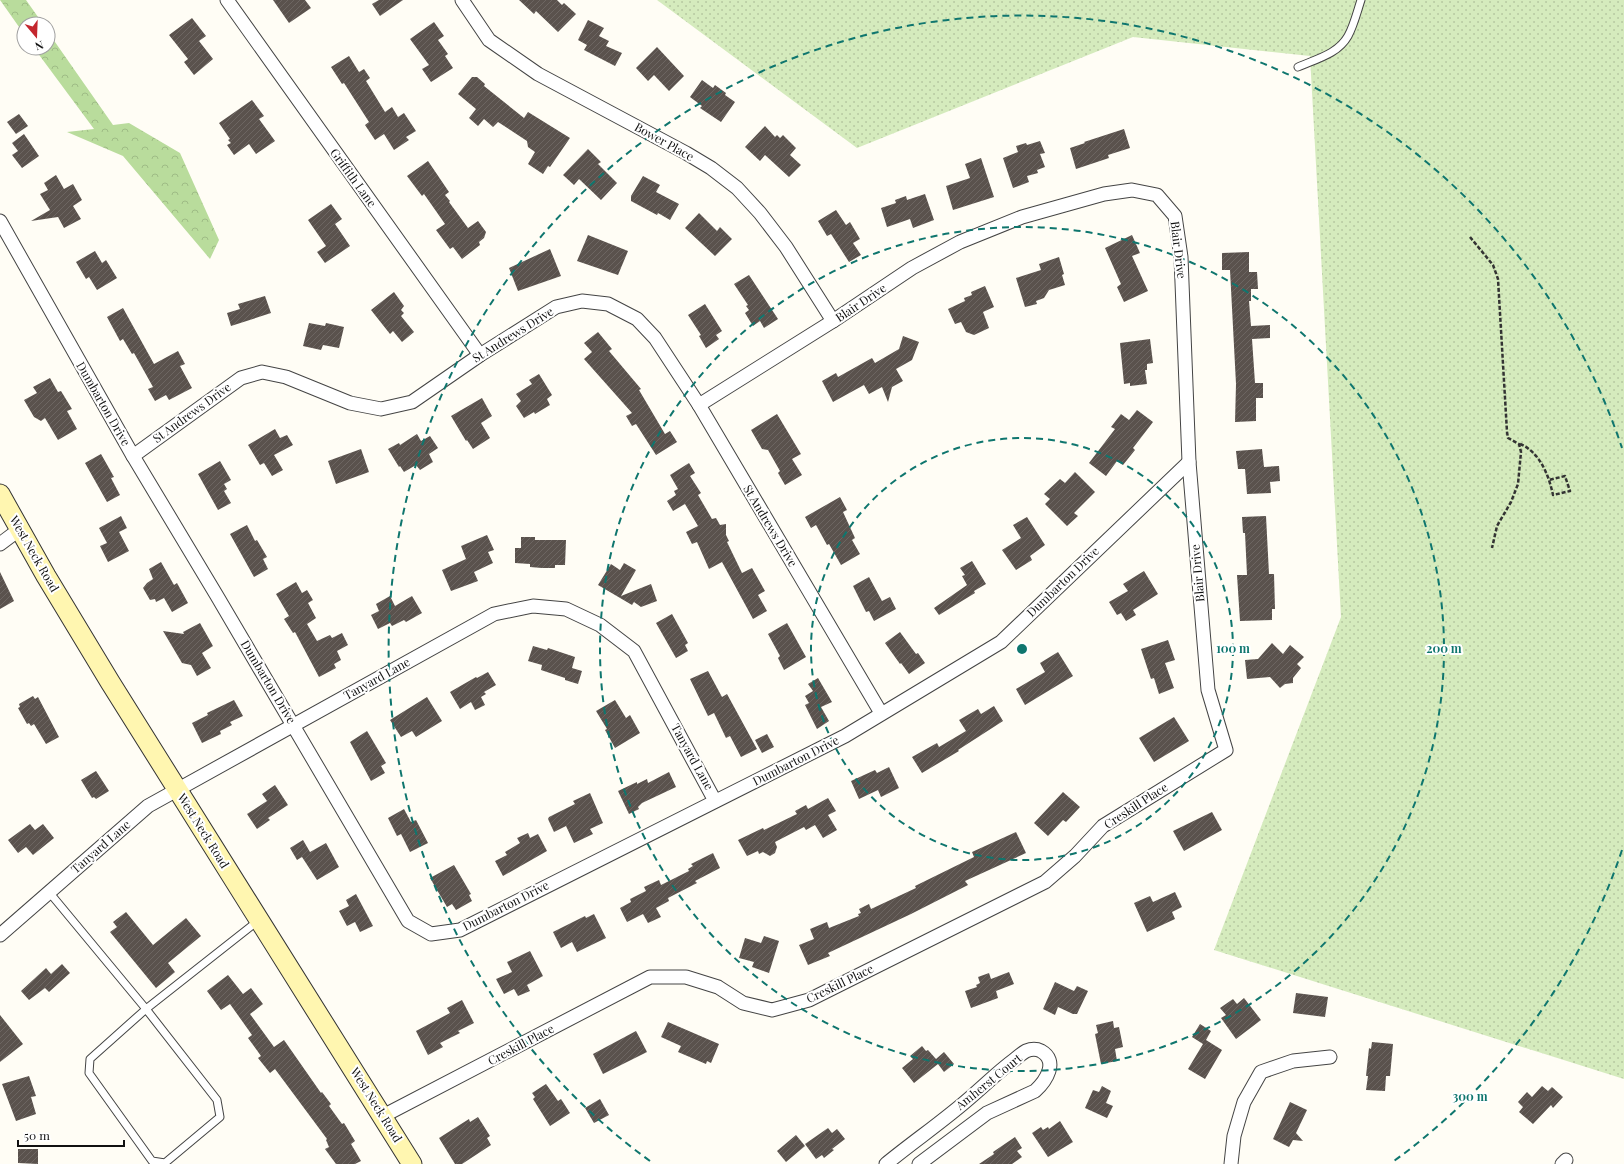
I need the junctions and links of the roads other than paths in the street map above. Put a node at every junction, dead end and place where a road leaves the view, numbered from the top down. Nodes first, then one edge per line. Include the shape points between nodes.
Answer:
1 (227, 0) edge
2 (462, 0) edge
3 (1361, 0) edge
4 (1298, 67) dead end
5 (0, 221) edge
6 (834, 321) junction
7 (480, 355) junction
8 (699, 405) junction
9 (133, 456) junction
10 (1189, 462) junction
11 (0, 494) edge
12 (20, 529) junction
13 (0, 544) edge
14 (881, 713) junction
15 (293, 725) junction
16 (1226, 750) joint
17 (178, 791) junction
18 (716, 801) junction
19 (50, 892) junction
20 (259, 920) junction
21 (0, 935) edge
22 (146, 1009) junction
23 (1330, 1057) dead end
24 (383, 1116) junction
25 (412, 1164) edge
26 (886, 1164) edge
27 (919, 1164) edge
28 (1231, 1164) edge

1 - 7 street, Griffith Lane
2 - 6 street, Bower Place via 489,40 538,74 686,153 737,188 786,247
3 - 4 lane via 1342,45 1330,54
5 - 9 street, Dumbarton Drive
6 - 8 street, Blair Drive
6 - 10 street, Blair Drive via 912,268 960,242 1022,217 1104,194 1132,190 1157,195 1175,216 1182,257
7 - 8 street, St Andrews Drive via 556,307 582,301 608,304 637,319 655,338
7 - 9 street, St Andrews Drive via 412,402 381,409 350,403 286,377 262,372 241,378
8 - 14 street, St Andrews Drive
9 - 15 street, Dumbarton Drive
10 - 14 street, Dumbarton Drive via 1001,642
10 - 16 street, Blair Drive via 1208,690
11 - 12 street, West Neck Road
12 - 13 street
12 - 17 street, West Neck Road via 102,669
14 - 18 street, Dumbarton Drive via 845,736
15 - 17 street, Tanyard Lane
15 - 18 street, Tanyard Lane via 494,614 533,606 566,609 600,625 634,651
15 - 18 street, Dumbarton Drive via 408,920 431,934 460,930
16 - 24 street, Creskill Place via 1103,826 1075,856 1045,882 808,1000 772,1010 743,1003 718,987 686,977 650,977
17 - 19 street, Tanyard Lane via 148,806
17 - 20 street, West Neck Road
19 - 21 street, Tanyard Lane
19 - 22 lane
20 - 22 lane
20 - 24 street, West Neck Road
22 - 22 lane via 90,1059 89,1073 152,1161 165,1163 220,1116 217,1100
23 - 28 street via 1293,1061 1261,1072 1244,1102 1234,1136
24 - 25 street, West Neck Road
26 - 27 street, Amherst Court via 1026,1051 1038,1050 1045,1053 1050,1059 1050,1064 1046,1080 1041,1086 987,1112

